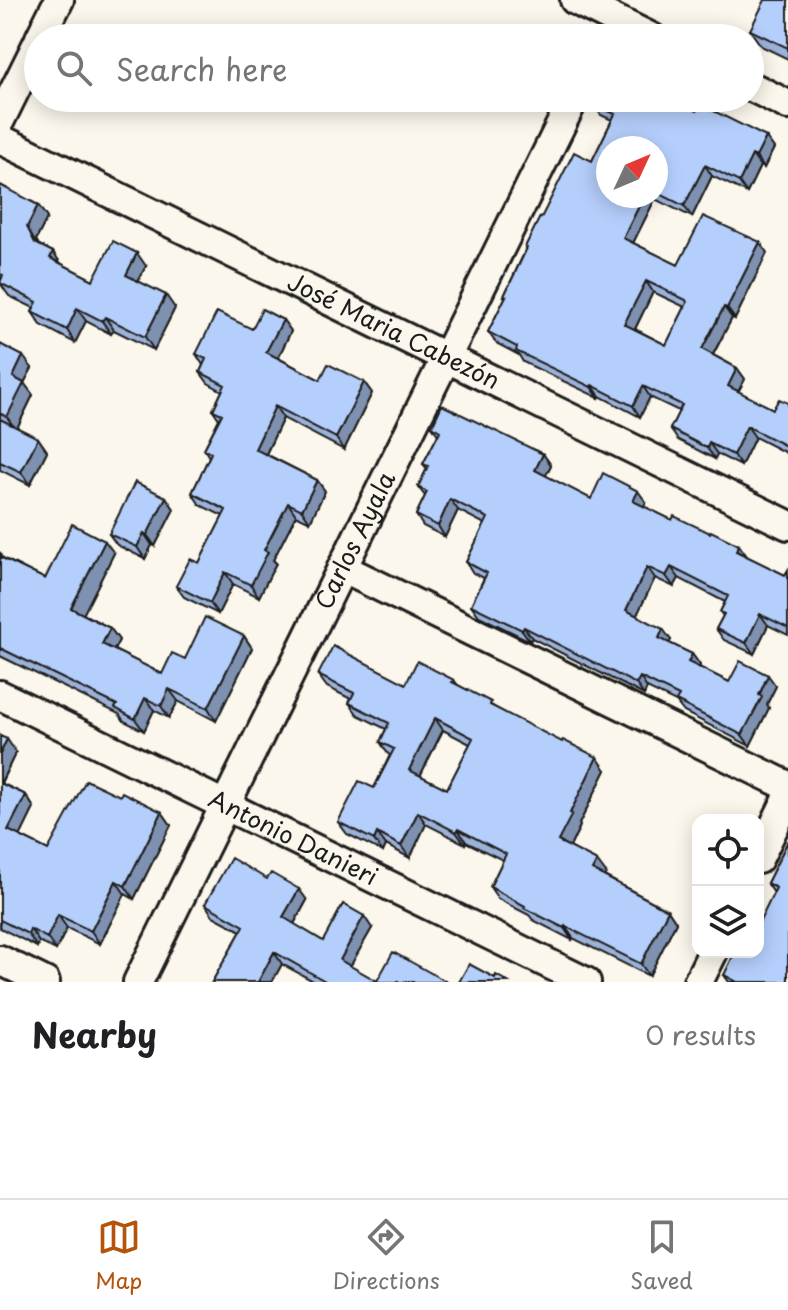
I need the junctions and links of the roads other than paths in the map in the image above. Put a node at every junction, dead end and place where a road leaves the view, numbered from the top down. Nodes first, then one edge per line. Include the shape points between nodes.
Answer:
1 (59, 0) edge
2 (575, 0) edge
3 (613, 19) edge
4 (47, 24) edge
5 (24, 71) edge
6 (764, 93) edge
7 (788, 105) edge
8 (567, 112) edge
9 (0, 120) edge
10 (0, 139) edge
11 (446, 357) junction
12 (788, 525) edge
13 (342, 568) junction
14 (0, 695) edge
15 (788, 786) edge
16 (788, 798) edge
17 (225, 805) junction
18 (764, 847) edge
19 (710, 958) edge
20 (0, 960) edge
21 (45, 982) edge
22 (138, 982) edge
23 (586, 982) edge
24 (698, 982) edge

1 - 4 street
2 - 3 street
5 - 9 street
6 - 7 street
8 - 11 street, Carlos Ayala
10 - 11 street, José Maria Cabezón
11 - 12 street, José Maria Cabezón
11 - 13 street, Carlos Ayala
13 - 15 street
13 - 17 street, Carlos Ayala
14 - 17 street, Antonio Danieri
16 - 18 street
17 - 22 street, Carlos Ayala
17 - 23 street, Antonio Danieri
19 - 24 street
20 - 21 street

